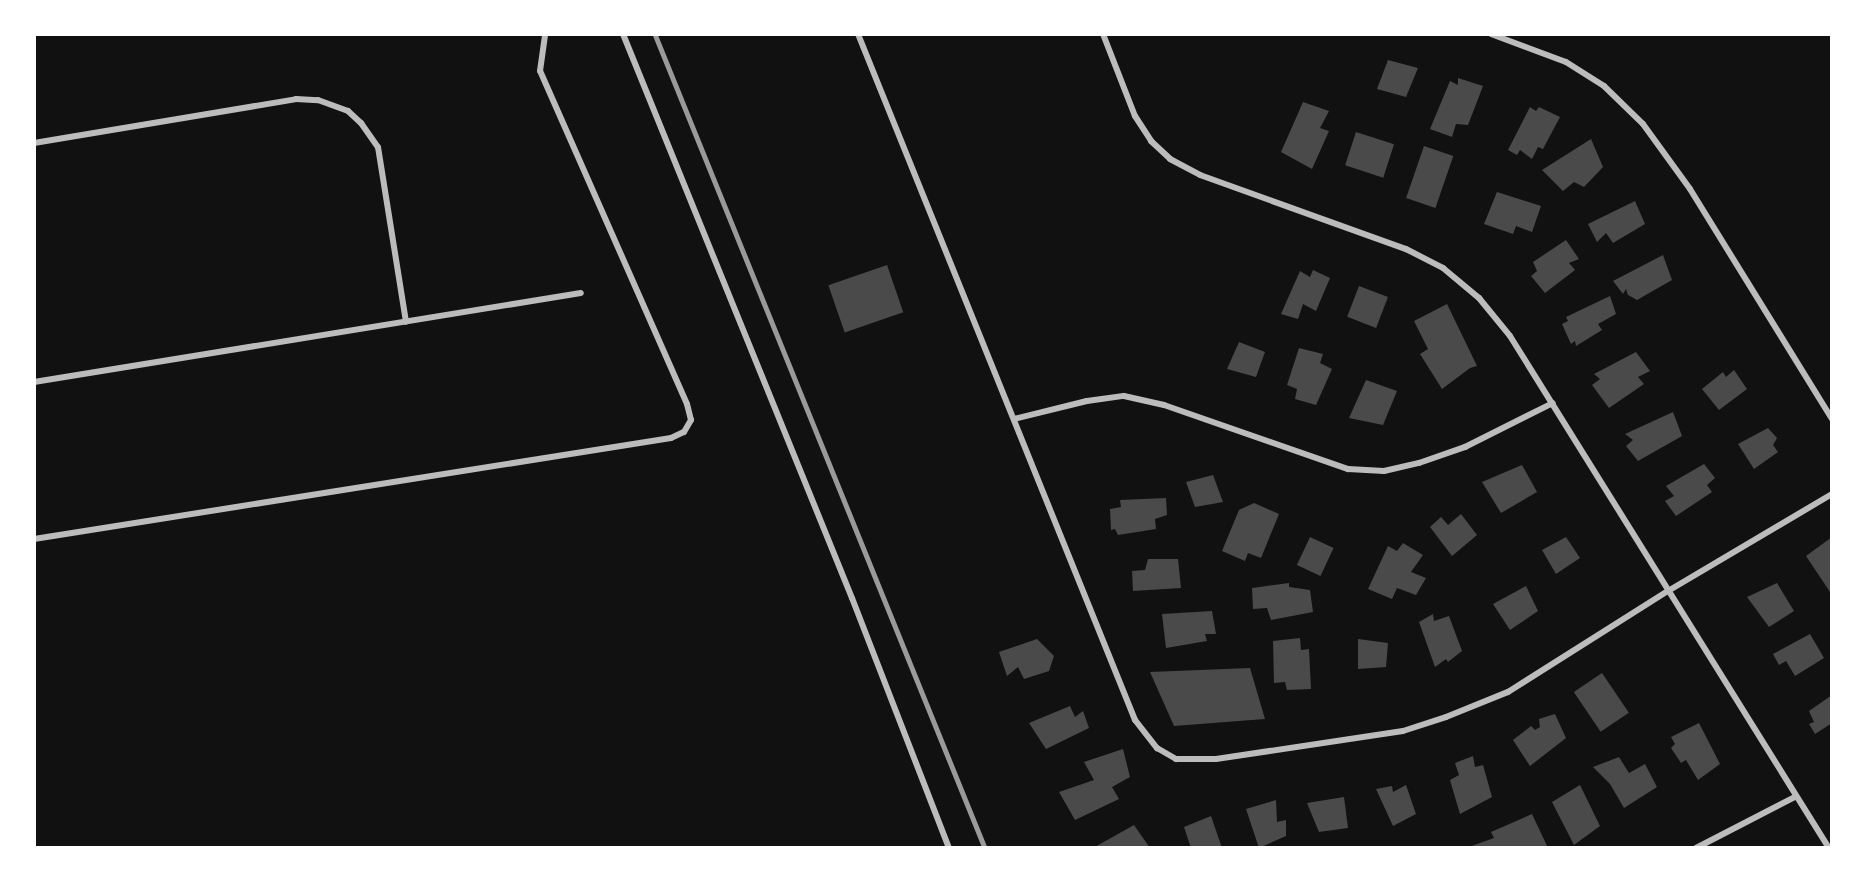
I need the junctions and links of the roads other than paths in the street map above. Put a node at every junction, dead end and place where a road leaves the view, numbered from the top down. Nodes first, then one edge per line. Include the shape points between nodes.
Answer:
1 (545, 34) edge
2 (623, 34) edge
3 (858, 34) edge
4 (1104, 34) edge
5 (1491, 34) edge
6 (34, 143) edge
7 (581, 293) dead end
8 (406, 322) junction
9 (34, 382) edge
10 (1553, 403) junction
11 (1014, 419) junction
12 (1832, 419) edge
13 (1832, 494) edge
14 (34, 539) edge
15 (1668, 591) junction
16 (1795, 797) junction
17 (949, 848) edge
18 (1696, 848) edge
19 (1829, 848) edge

1 - 14 street via 540,71 687,404 691,420 684,432 671,438
2 - 17 street via 848,587
3 - 11 street
4 - 10 street via 1135,116 1170,159 1200,175 1406,249 1443,268 1479,298 1510,336
5 - 12 street via 1566,62 1604,86 1643,124 1690,189
6 - 8 street via 296,99 318,100 348,111 378,147
7 - 8 street
8 - 9 street
10 - 11 street via 1465,447 1384,471 1348,469 1164,405 1124,396
10 - 15 street
11 - 15 street via 1135,720 1157,748 1176,759 1194,760 1403,731 1508,692
13 - 15 street
15 - 16 street
16 - 18 street
16 - 19 street

